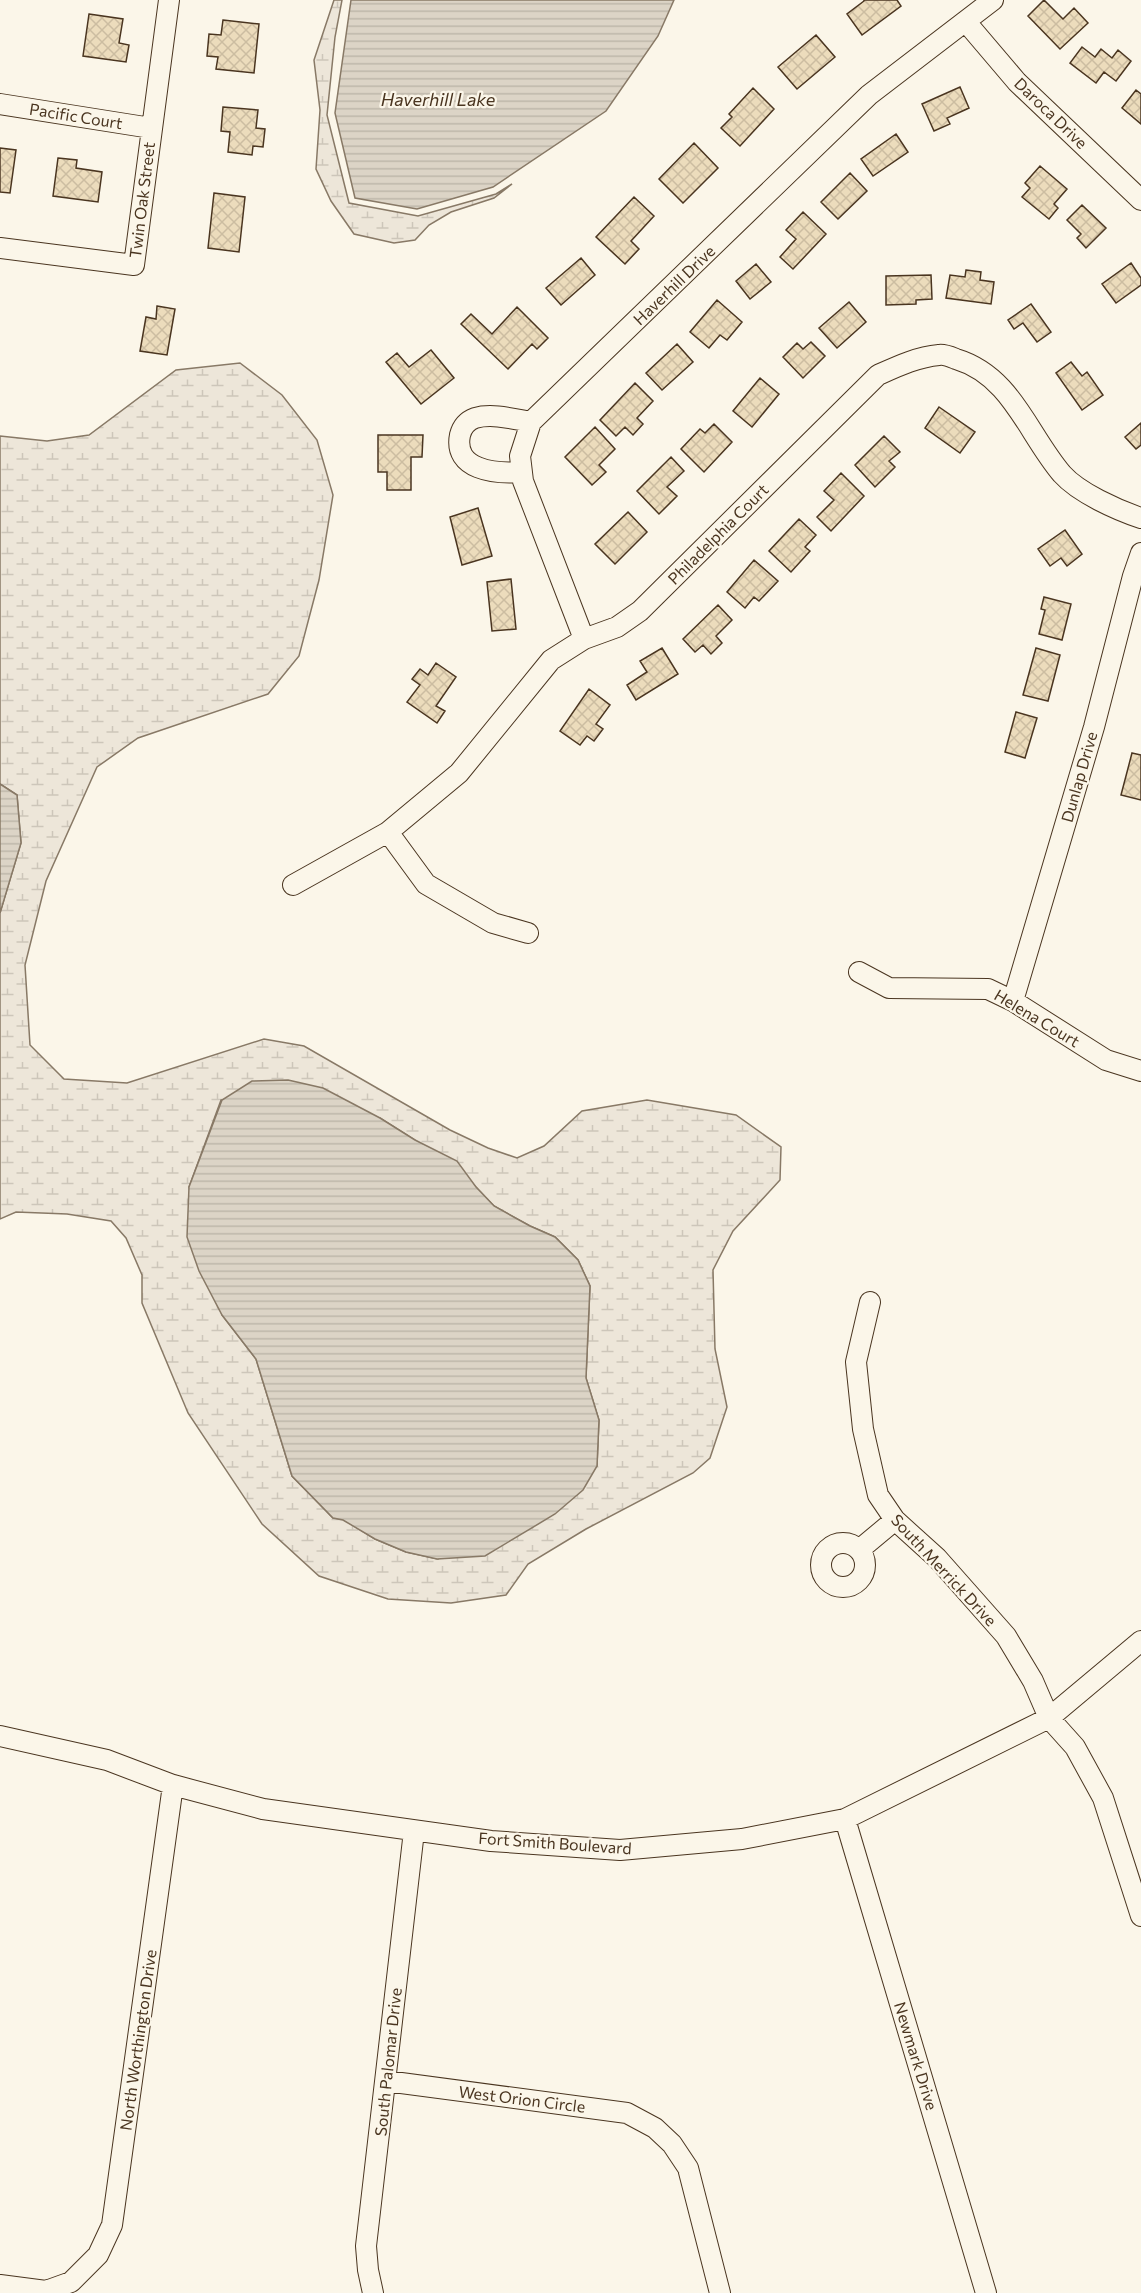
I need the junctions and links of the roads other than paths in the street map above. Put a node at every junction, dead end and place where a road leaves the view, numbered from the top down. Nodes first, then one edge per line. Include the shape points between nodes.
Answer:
1 (169, 0) edge
2 (993, 0) edge
3 (966, 22) junction
4 (0, 104) edge
5 (151, 128) junction
6 (1141, 200) edge
7 (0, 248) edge
8 (531, 422) junction
9 (521, 472) junction
10 (1141, 518) edge
11 (1141, 553) edge
12 (584, 639) junction
13 (388, 832) junction
14 (293, 885) dead end
15 (528, 933) dead end
16 (860, 972) dead end
17 (1013, 1001) junction
18 (1141, 1071) edge
19 (870, 1302) dead end
20 (895, 1520) junction
21 (859, 1550) dead end
22 (1141, 1641) edge
23 (1049, 1718) junction
24 (0, 1736) edge
25 (173, 1785) junction
26 (845, 1819) junction
27 (414, 1831) junction
28 (1141, 1916) edge
29 (386, 2081) junction
30 (0, 2285) edge
31 (373, 2293) edge
32 (720, 2293) edge
33 (986, 2293) edge

1 - 5 street, Twin Oak Street
2 - 3 street, Haverhill Drive
3 - 6 street, Daroca Drive via 1017,82
3 - 8 street, Haverhill Drive via 869,96
4 - 5 street, Pacific Court
5 - 7 street, Twin Oak Street via 134,265
8 - 9 street, Haverhill Drive via 520,456
8 - 9 street via 486,416 474,418 460,431 460,453 465,460 491,472
9 - 12 street, Haverhill Drive
10 - 12 street, Philadelphia Court via 1098,500 1063,475 1002,387 972,364 941,354 878,375 640,611 617,627
11 - 17 street, Dunlap Drive
12 - 13 street, Philadelphia Court via 551,660 459,772
13 - 14 street, Philadelphia Court
13 - 15 street via 426,884 493,923
16 - 17 street, Helena Court via 889,988 988,989
17 - 18 street, Helena Court via 1106,1060
19 - 20 street, South Merrick Drive via 856,1362 863,1429 878,1495
20 - 21 street
20 - 23 street, South Merrick Drive via 937,1558 1006,1636 1033,1681
22 - 23 street, Fort Smith Boulevard
23 - 26 street, Fort Smith Boulevard
23 - 28 street, South Merrick Drive via 1075,1747 1103,1798
24 - 25 street, Fort Smith Boulevard via 107,1760
25 - 27 street, Fort Smith Boulevard via 263,1809
25 - 30 street, North Worthington Drive via 112,2225 98,2255 71,2282 46,2291
26 - 27 street, Fort Smith Boulevard via 742,1839 620,1850
26 - 33 street, Newmark Drive
27 - 29 street, South Palomar Drive
29 - 31 street, South Palomar Drive via 366,2246
29 - 32 street, West Orion Circle via 627,2113 655,2128 688,2168

